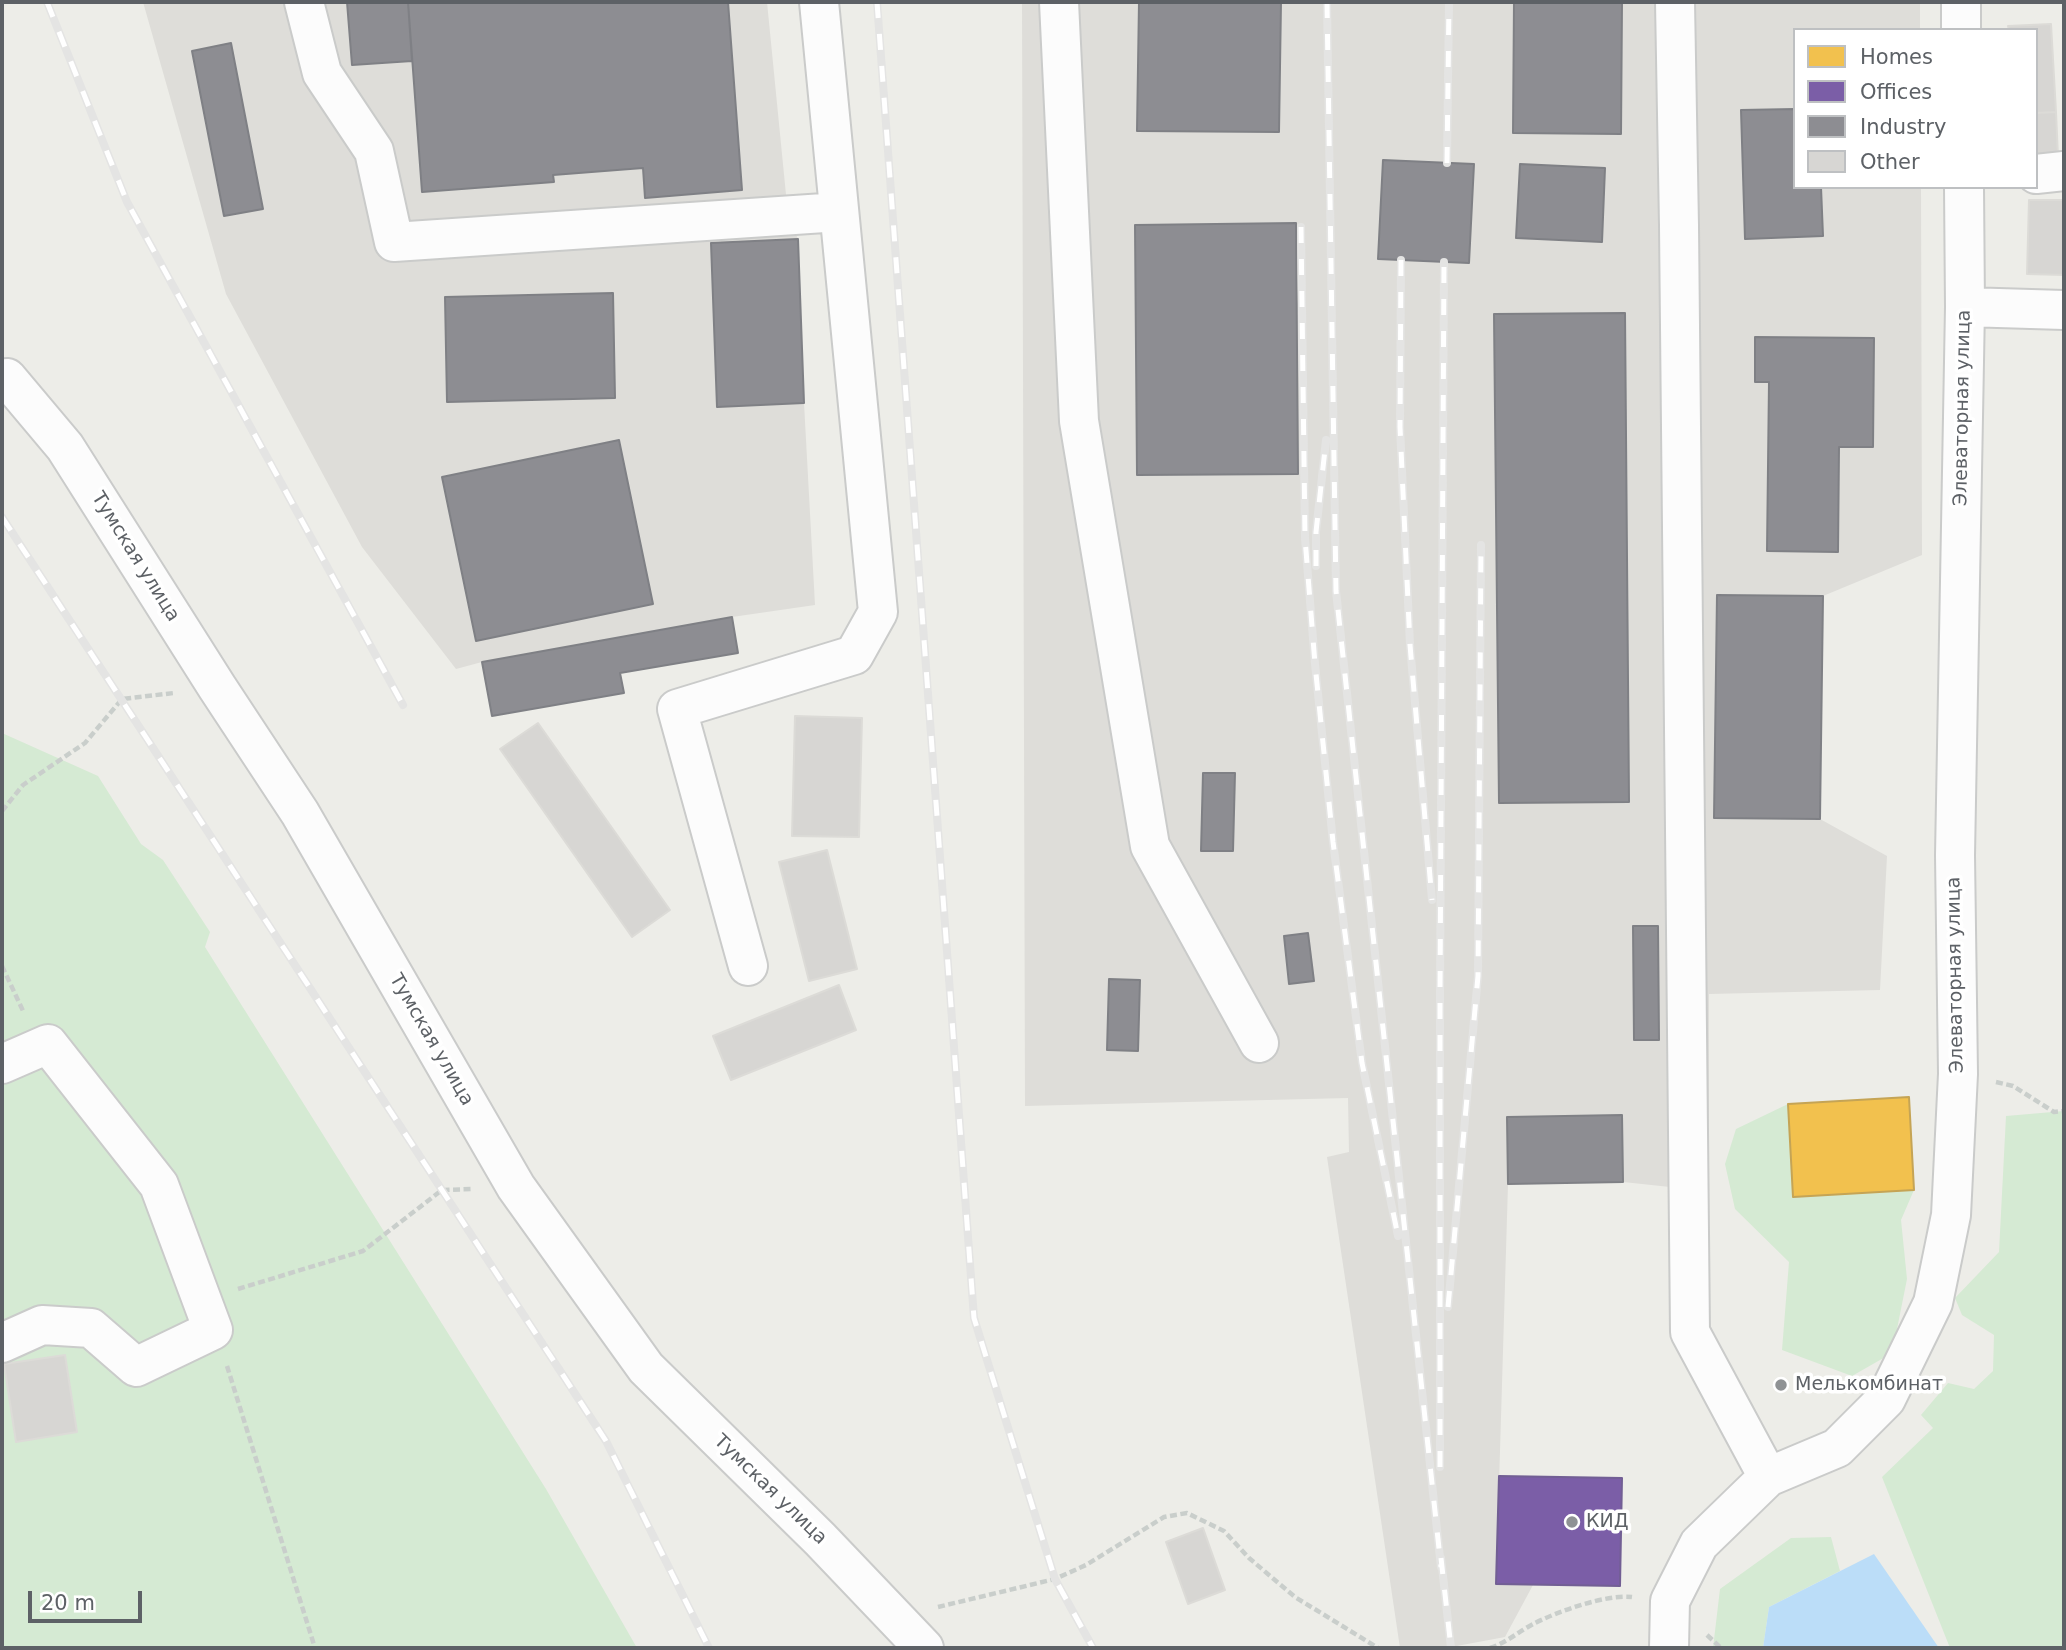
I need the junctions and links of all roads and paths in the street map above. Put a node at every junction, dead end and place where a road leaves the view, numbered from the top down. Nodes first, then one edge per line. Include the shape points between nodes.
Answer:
1 (304, 2) edge
2 (819, 2) edge
3 (1059, 2) edge
4 (1675, 2) edge
5 (1961, 2) edge
6 (1961, 28) edge
7 (2064, 171) edge
8 (2038, 174) edge
9 (1964, 189) edge
10 (839, 212) junction
11 (1965, 307) junction
12 (2064, 310) edge
13 (7, 377) dead end
14 (217, 687) junction
15 (2, 811) edge
16 (748, 966) dead end
17 (2, 967) edge
18 (1259, 1043) dead end
19 (48, 1044) junction
20 (2, 1064) edge
21 (1958, 1074) junction
22 (2064, 1111) edge
23 (516, 1187) junction
24 (207, 1315) junction
25 (2, 1343) edge
26 (1768, 1477) junction
27 (1670, 1601) junction
28 (897, 1620) junction
29 (315, 1648) edge
30 (924, 1648) edge
31 (1378, 1648) edge
32 (1490, 1648) edge
33 (1669, 1648) edge
34 (1721, 1648) edge

1 - 10 street via 322,74 374,151 394,242
2 - 10 street
3 - 18 street via 1079,421 1150,846
4 - 26 street via 1690,1332
5 - 6 street
7 - 8 street
9 - 11 street, Элеваторная улица
10 - 16 street via 878,612 854,655 677,709
11 - 12 street
11 - 21 street, Элеваторная улица via 1955,855
13 - 14 street, Тумская улица via 65,447
14 - 15 path via 122,699 85,743 23,785
14 - 23 street, Тумская улица via 300,813
17 - 19 path via 26,1017
19 - 20 street
19 - 24 street via 159,1185
21 - 22 path via 2013,1086 2054,1112
21 - 26 street, Элеваторная улица via 1951,1215 1933,1303 1886,1399 1837,1448
23 - 24 path via 442,1190 363,1251
23 - 28 street, Тумская улица via 646,1368
24 - 25 street via 136,1367 91,1328 41,1325
24 - 29 path
26 - 27 street, Элеваторная улица via 1699,1544
27 - 32 path via 1620,1595 1545,1619
27 - 33 street, Элеваторная улица
27 - 34 path
28 - 30 street, Тумская улица
28 - 31 path via 1055,1579 1164,1517 1187,1513 1224,1531 1296,1597

